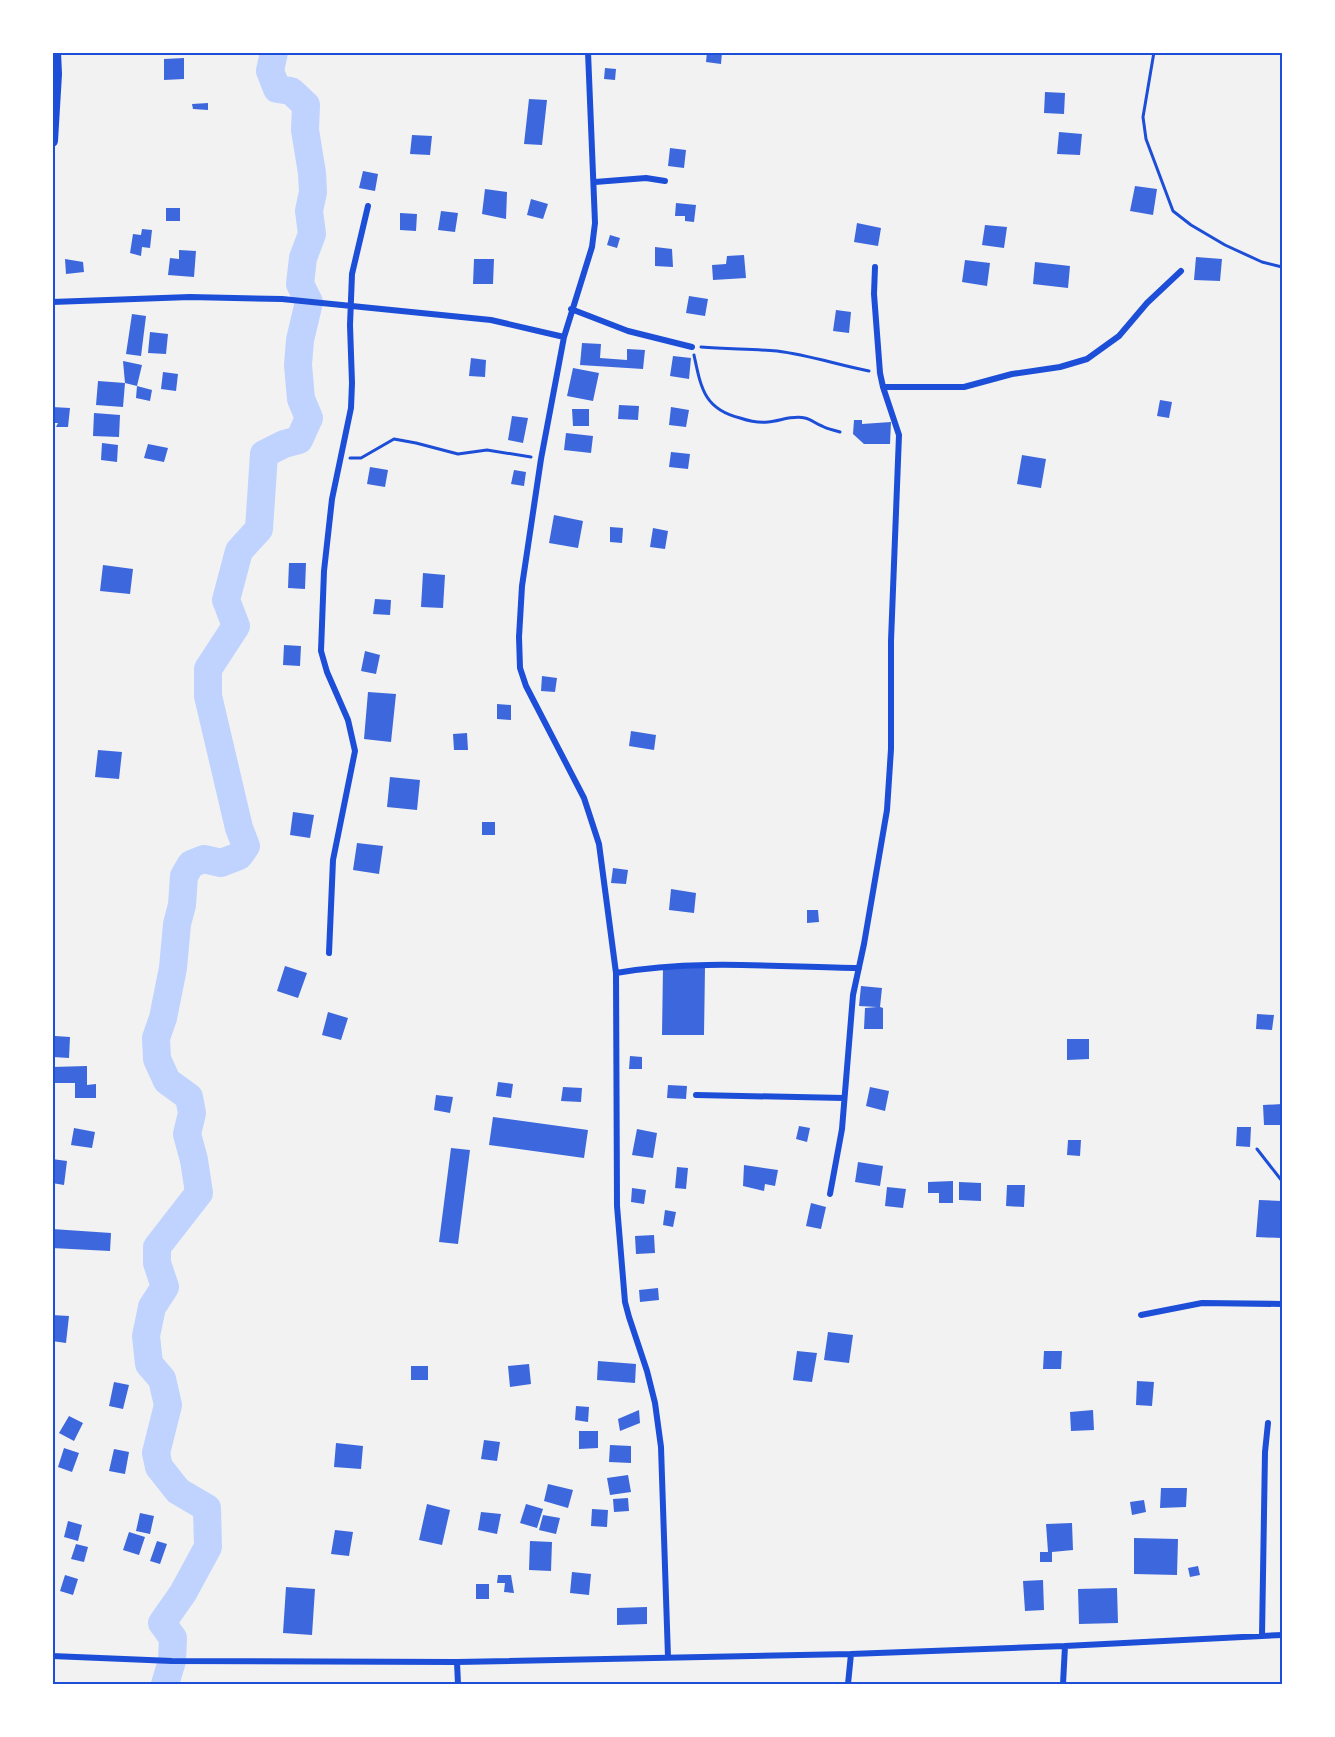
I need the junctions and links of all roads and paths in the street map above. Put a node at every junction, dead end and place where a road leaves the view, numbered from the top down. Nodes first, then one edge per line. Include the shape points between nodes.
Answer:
1 (56, 52) edge
2 (588, 52) edge
3 (1154, 52) edge
4 (52, 141) edge
5 (665, 181) dead end
6 (595, 182) junction
7 (368, 206) dead end
8 (875, 267) dead end
9 (1282, 267) edge
10 (1180, 271) dead end
11 (52, 302) edge
12 (350, 306) junction
13 (572, 309) junction
14 (564, 337) junction
15 (692, 346) junction
16 (880, 373) junction
17 (883, 387) junction
18 (840, 432) dead end
19 (340, 458) junction
20 (541, 459) junction
21 (329, 953) dead end
22 (859, 968) junction
23 (616, 973) junction
24 (696, 1095) dead end
25 (844, 1098) junction
26 (1257, 1149) dead end
27 (1282, 1181) edge
28 (830, 1194) dead end
29 (1282, 1304) edge
30 (1141, 1315) dead end
31 (1268, 1423) dead end
32 (1282, 1635) edge
33 (1262, 1636) junction
34 (1065, 1646) junction
35 (851, 1654) junction
36 (52, 1656) edge
37 (668, 1657) junction
38 (457, 1662) junction
39 (458, 1684) edge
40 (848, 1684) edge
41 (1064, 1684) edge

1 - 4 main road
2 - 6 street
3 - 9 path via 1143,117 1149,148 1173,211 1225,245
5 - 6 street via 646,178
6 - 13 street via 592,247
7 - 12 street via 352,273
8 - 16 street
10 - 17 street via 1119,336 1087,359 963,387
11 - 12 street via 190,297 282,299
12 - 14 street via 491,320
12 - 19 street via 351,408
13 - 14 street
13 - 15 street via 628,331
14 - 20 street
15 - 16 path via 778,351
15 - 18 path via 704,394 722,412 761,423 806,418
16 - 17 street
17 - 22 street via 899,435 891,749 887,810
19 - 20 path via 361,458 394,439 458,454 487,450
19 - 21 street via 324,571 321,651 356,751 333,860
20 - 23 street via 522,586 520,668 584,798 594,827
22 - 23 street via 704,964 654,966
22 - 25 street
23 - 37 street via 617,1206 626,1302 655,1403 661,1447
24 - 25 street
25 - 28 street
26 - 27 path
29 - 30 street via 1202,1303
31 - 33 street
32 - 33 street
33 - 34 street
34 - 35 street
34 - 41 street
35 - 37 street
35 - 40 street
36 - 38 street via 172,1661
37 - 38 street
38 - 39 street

